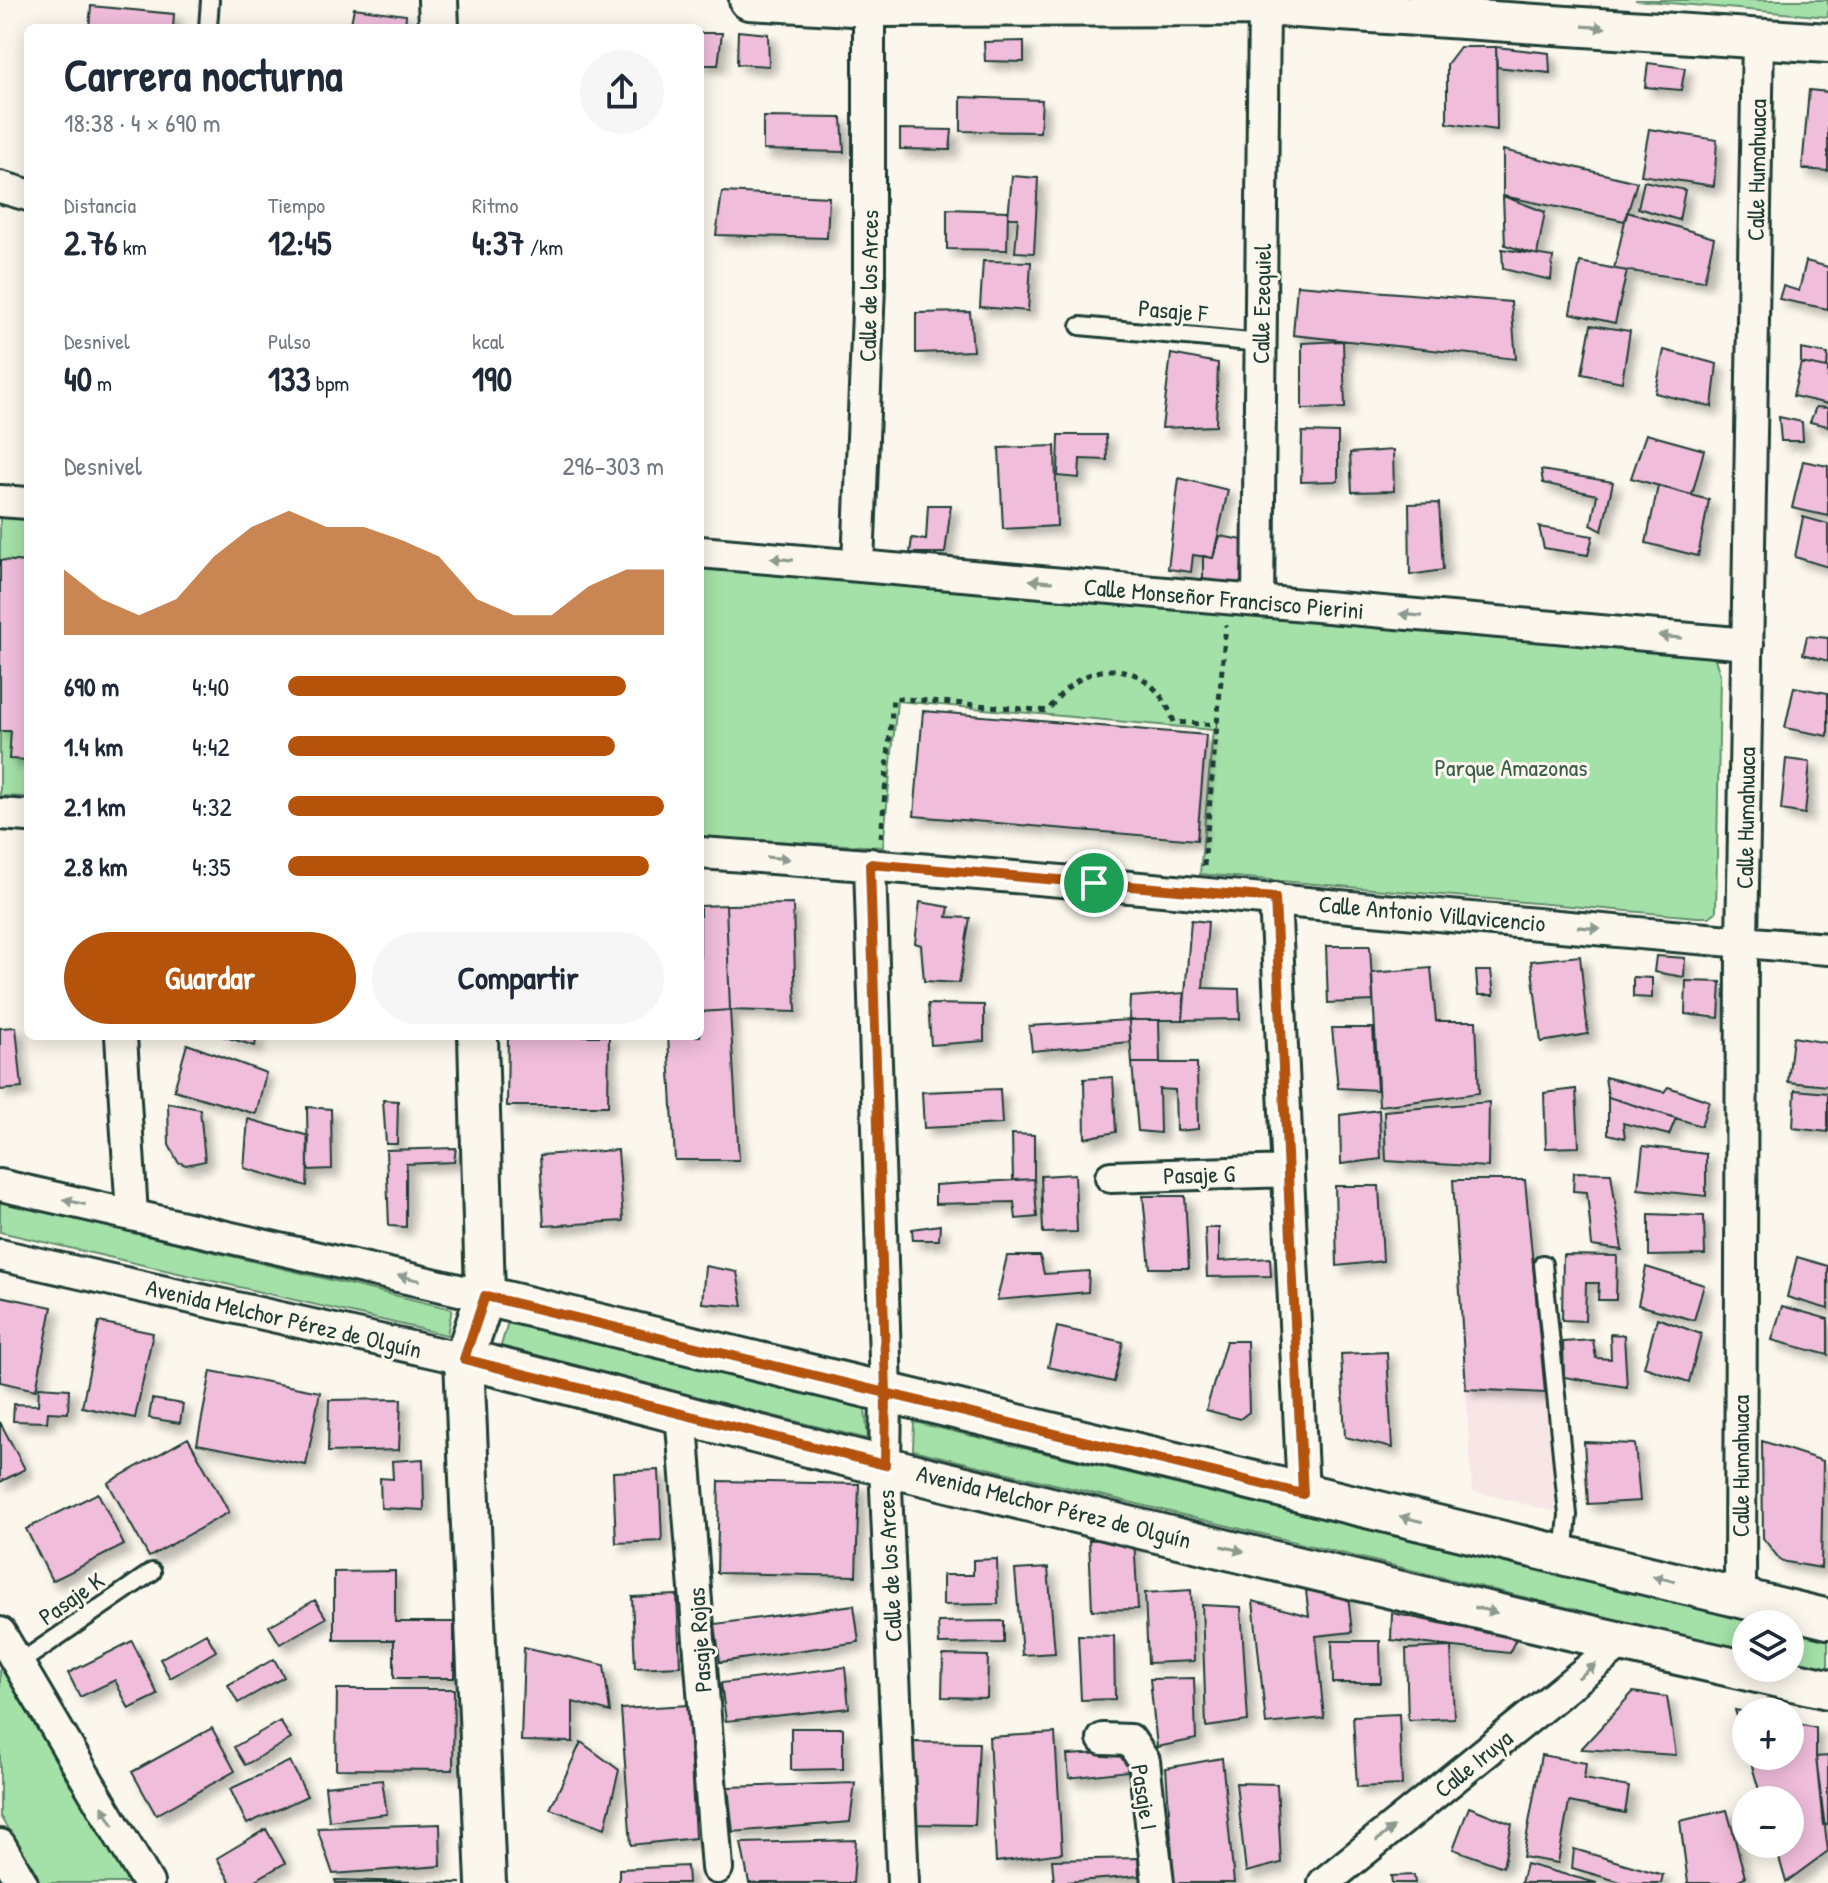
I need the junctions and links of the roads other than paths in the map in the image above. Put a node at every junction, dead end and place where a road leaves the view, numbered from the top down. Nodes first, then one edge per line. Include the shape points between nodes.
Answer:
1 (210, 0) edge
2 (438, 0) edge
3 (749, 0) edge
4 (1264, 6) junction
5 (869, 7) junction
6 (208, 24) edge
7 (439, 24) edge
8 (1758, 38) junction
9 (1828, 43) edge
10 (0, 187) edge
11 (24, 194) edge
12 (1080, 326) dead end
13 (1261, 343) junction
14 (0, 501) edge
15 (24, 503) edge
16 (704, 552) edge
17 (858, 565) junction
18 (1258, 601) junction
19 (1748, 644) junction
20 (0, 814) edge
21 (24, 816) edge
22 (704, 853) edge
23 (875, 856) junction
24 (1275, 898) junction
25 (1742, 942) junction
26 (1828, 949) edge
27 (121, 1040) edge
28 (478, 1040) edge
29 (1287, 1171) junction
30 (1111, 1177) dead end
31 (0, 1185) edge
32 (132, 1215) junction
33 (0, 1255) edge
34 (1543, 1264) dead end
35 (485, 1296) junction
36 (464, 1359) junction
37 (886, 1393) junction
38 (681, 1412) junction
39 (885, 1465) junction
40 (1303, 1494) junction
41 (1564, 1556) junction
42 (152, 1572) dead end
43 (1740, 1597) junction
44 (1828, 1619) edge
45 (0, 1633) edge
46 (1621, 1643) junction
47 (18, 1664) junction
48 (1828, 1689) edge
49 (1103, 1739) dead end
50 (0, 1845) edge
51 (717, 1868) dead end
52 (22, 1883) edge
53 (148, 1883) edge
54 (486, 1883) edge
55 (903, 1883) edge
56 (1158, 1883) edge
57 (1324, 1883) edge

1 - 6 lane
2 - 7 street
3 - 5 street
4 - 5 street
4 -> 8 street
4 - 13 street, Calle Ezequiel
5 - 17 street, Calle de los Arces via 869,286
8 - 9 street
8 - 19 street, Calle Humahuaca
10 - 11 street
12 - 13 lane, Pasaje F
13 - 18 street, Calle Ezequiel
14 - 15 street
17 -> 16 street, Calle Monseñor Francisco Pierini
18 -> 17 street, Calle Monseñor Francisco Pierini
19 -> 18 street, Calle Monseñor Francisco Pierini
19 - 25 street, Calle Humahuaca
20 - 21 street
22 -> 23 street, Calle Antonio Villavicencio
23 - 24 street, Calle Antonio Villavicencio
23 - 37 street, Calle de los Arces
24 -> 25 street, Calle Antonio Villavicencio
24 - 29 street
25 - 26 street, Calle Antonio Villavicencio
25 - 43 street, Calle Humahuaca
27 - 32 street
28 - 35 street
29 - 30 street, Pasaje G
29 - 40 street
32 -> 31 street
35 -> 32 street
33 - 36 street, Avenida Melchor Pérez de Olguín
34 - 41 lane via 1568,1515
35 - 36 street
35 - 37 street
36 - 38 street, Avenida Melchor Pérez de Olguín
36 - 54 street
37 - 39 street, Calle de los Arces
37 - 40 street
38 - 39 street, Avenida Melchor Pérez de Olguín
38 - 51 street, Pasaje Rojas
39 -> 46 street, Avenida Melchor Pérez de Olguín
39 - 55 street, Calle de los Arces
41 -> 40 street
43 -> 41 street
42 - 47 lane, Pasaje K
43 - 44 street
45 - 47 street
46 - 48 street, Avenida Melchor Pérez de Olguín
57 -> 46 street, Calle Iruya
53 -> 47 street
49 - 56 street, Pasaje I via 1130,1740 1144,1761
50 - 52 street

